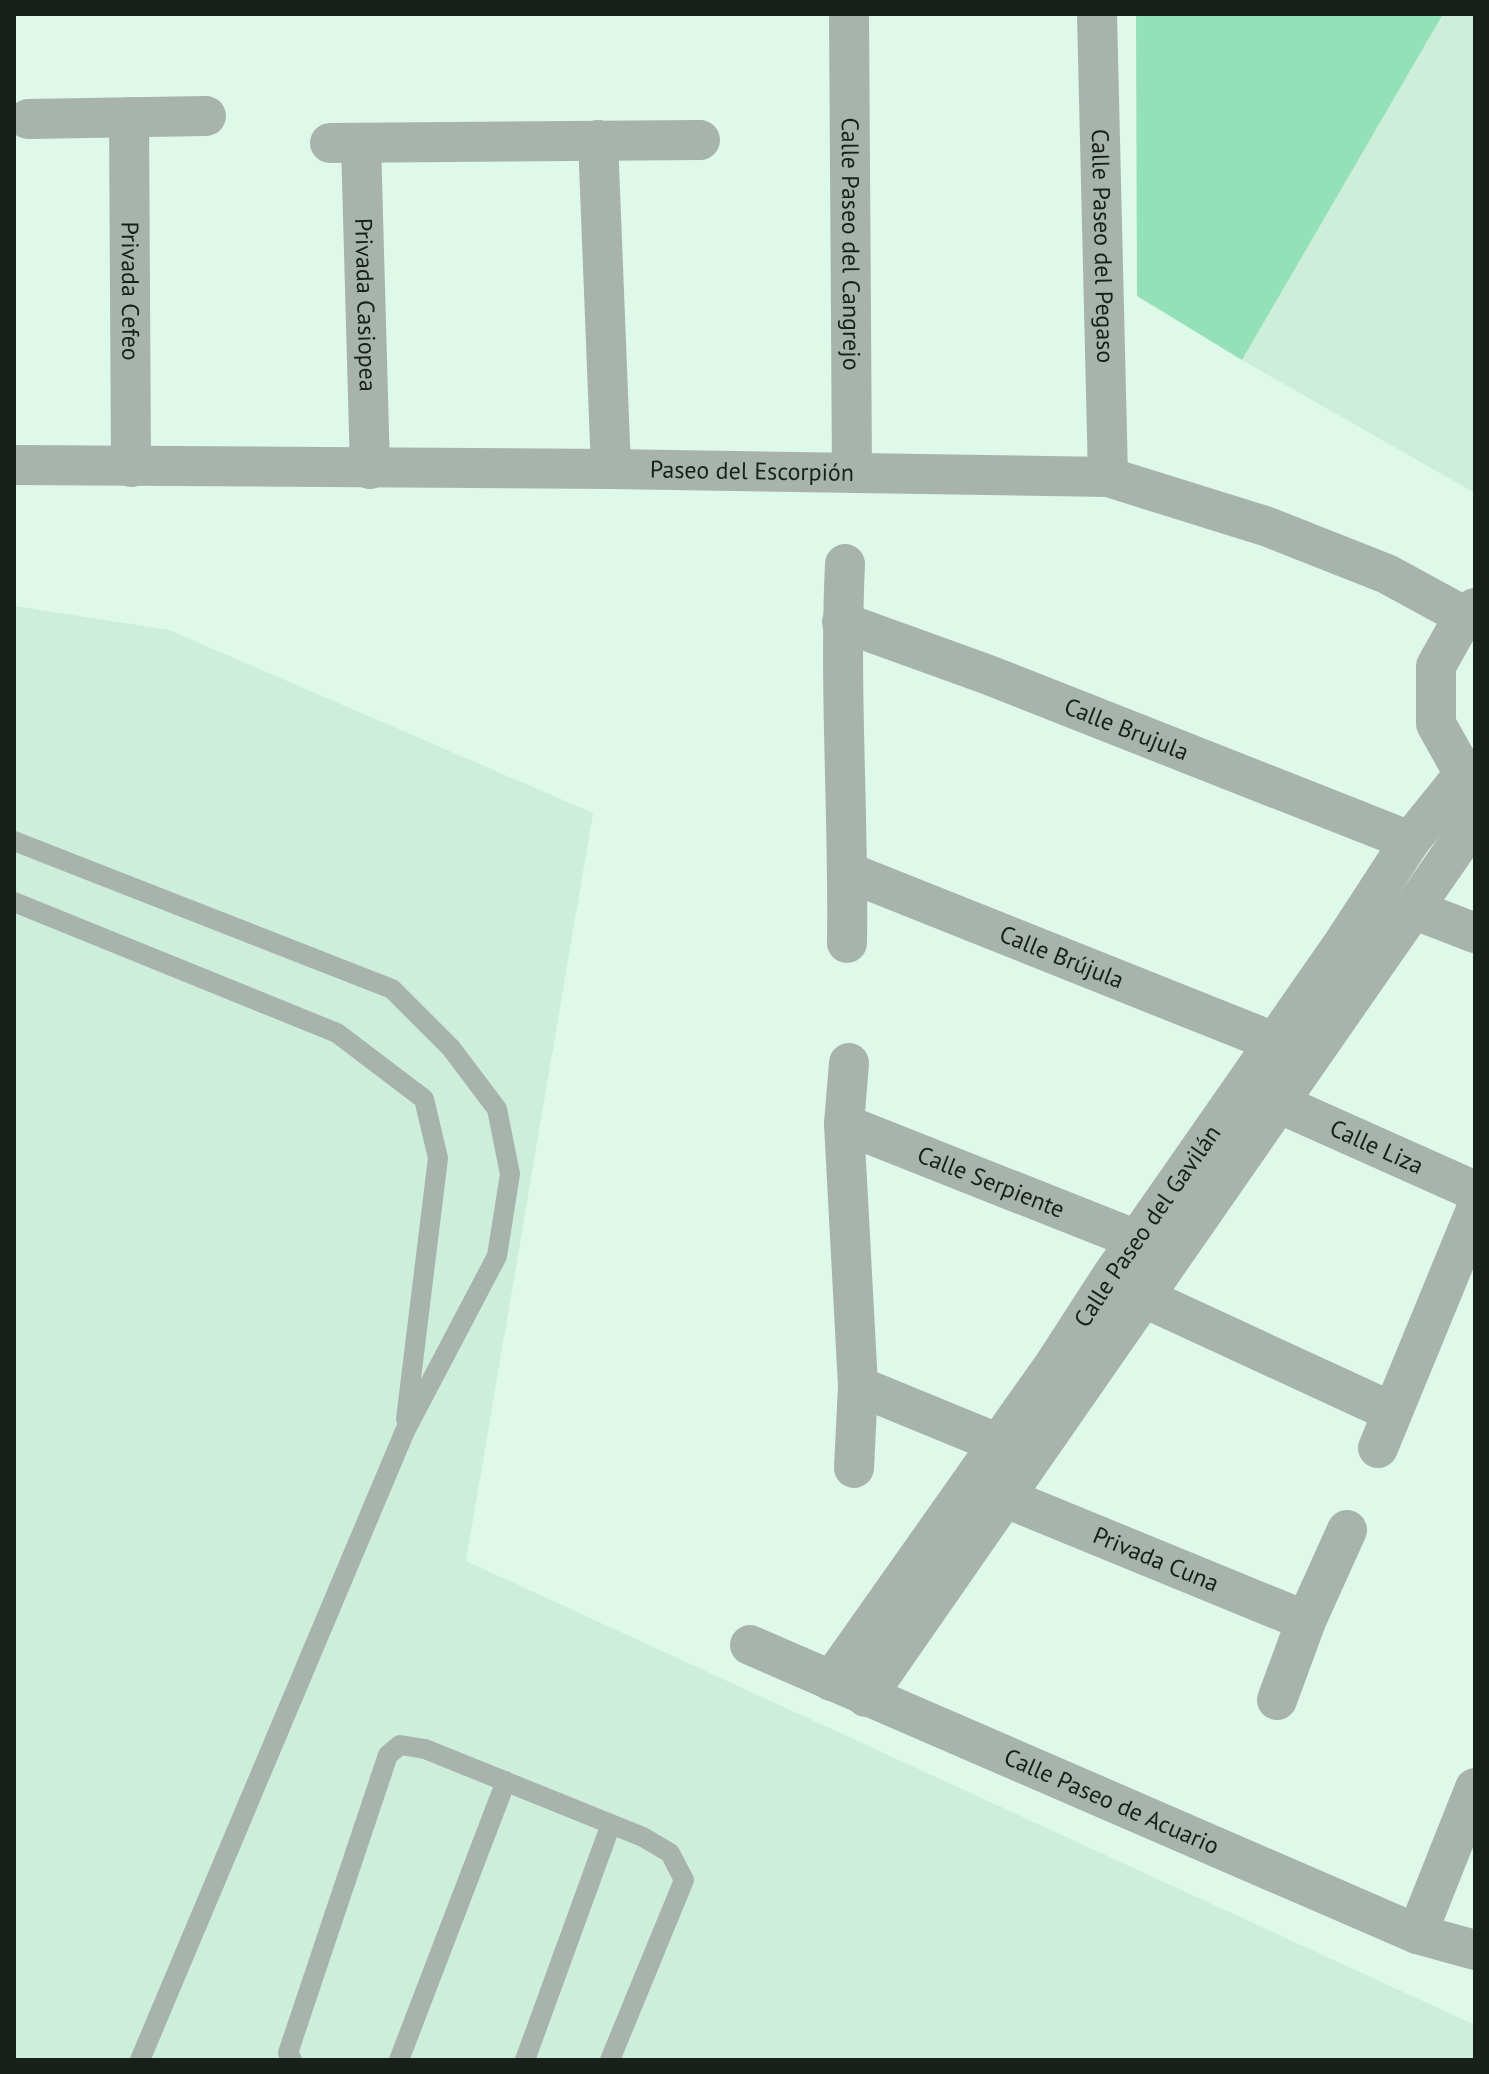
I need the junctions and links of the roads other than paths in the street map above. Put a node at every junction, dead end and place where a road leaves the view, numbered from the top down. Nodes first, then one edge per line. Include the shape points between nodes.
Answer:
1 (849, 14) edge
2 (1097, 14) edge
3 (206, 116) dead end
4 (129, 117) junction
5 (28, 119) dead end
6 (598, 140) junction
7 (700, 140) dead end
8 (14, 465) edge
9 (131, 467) junction
10 (370, 469) junction
11 (611, 469) junction
12 (852, 473) junction
13 (1108, 477) junction
14 (845, 564) dead end
15 (1470, 612) edge
16 (842, 622) junction
17 (1470, 778) edge
18 (1475, 820) edge
19 (14, 841) edge
20 (1410, 841) junction
21 (848, 872) junction
22 (14, 902) edge
23 (1413, 909) junction
24 (1475, 933) edge
25 (847, 943) dead end
26 (1274, 1042) junction
27 (849, 1063) dead end
28 (1278, 1103) junction
29 (844, 1124) junction
30 (1475, 1191) edge
31 (1475, 1212) edge
32 (1137, 1240) junction
33 (1111, 1277) junction
34 (1145, 1298) junction
35 (858, 1386) junction
36 (405, 1431) junction
37 (997, 1443) junction
38 (854, 1468) dead end
39 (1006, 1498) junction
40 (1347, 1530) dead end
41 (1306, 1621) junction
42 (750, 1645) dead end
43 (849, 1689) junction
44 (1277, 1700) dead end
45 (506, 1781) junction
46 (1475, 1788) edge
47 (611, 1824) junction
48 (1417, 1934) junction
49 (1475, 1950) edge
50 (140, 2060) edge
51 (292, 2060) edge
52 (399, 2060) edge
53 (525, 2060) edge
54 (610, 2060) edge

1 - 12 street, Calle Paseo del Cangrejo
2 - 13 street, Calle Paseo del Pegaso
3 - 4 street
4 - 5 street
4 - 9 street, Privada Cefeo
6 - 7 street
6 - 10 street, Privada Casiopea via 346,143
6 - 11 street
8 - 9 street, Paseo del Escorpión
9 - 10 street, Paseo del Escorpión
10 - 11 street, Paseo del Escorpión
11 - 12 street, Paseo del Escorpión
12 - 13 street, Paseo del Escorpión
13 - 15 street, Paseo del Escorpión via 1268,527
14 - 16 street
15 - 17 street, Paseo del Escorpión via 1436,666 1436,724
16 - 20 street, Calle Brujula
16 - 21 street
17 - 20 street, Calle Paseo del Gavilán
18 - 23 street, Calle Paseo del Gavilán
19 - 36 lane via 392,989 451,1048 497,1109 510,1174 497,1256
20 - 26 street, Calle Paseo del Gavilán
21 - 25 street
21 - 26 street, Calle Brújula
22 - 36 lane via 337,1033 424,1099 438,1158
23 - 24 street
23 - 28 street, Calle Paseo del Gavilán
26 - 32 street, Calle Paseo del Gavilán
27 - 29 street
28 - 30 street, Calle Liza
28 - 34 street, Calle Paseo del Gavilán
29 - 32 street, Calle Serpiente
29 - 35 street
31 - 34 street via 1385,1430
32 - 33 street, Calle Paseo del Gavilán
33 - 34 street
33 - 37 street, Calle Paseo del Gavilán
34 - 39 street, Calle Paseo del Gavilán
35 - 37 street
35 - 38 street
36 - 50 lane
37 - 43 street, Calle Paseo del Gavilán
39 - 41 street, Privada Cuna
39 - 43 street, Calle Paseo del Gavilán
40 - 41 street
41 - 44 street
42 - 43 street, Calle Paseo de Acuario
43 - 48 street, Calle Paseo de Acuario
45 - 47 lane
45 - 51 lane via 413,1745 400,1745 388,1755 288,2053
45 - 52 lane
46 - 48 street
47 - 53 lane
47 - 54 lane via 670,1853 684,1880
48 - 49 street, Calle Paseo de Acuario

